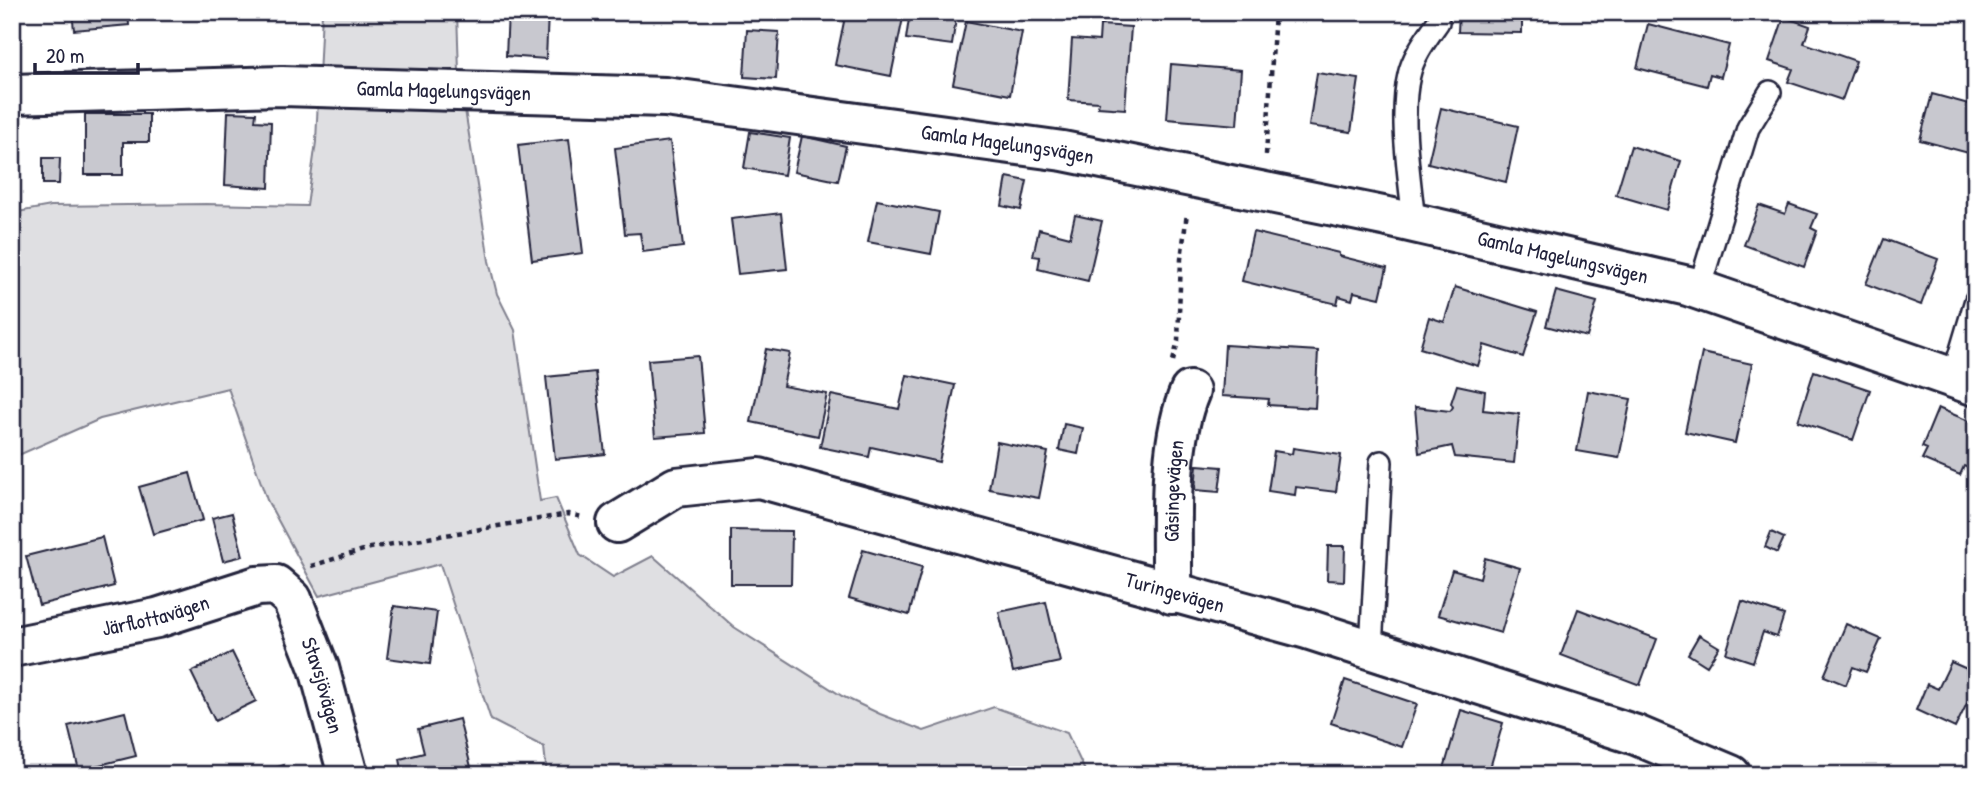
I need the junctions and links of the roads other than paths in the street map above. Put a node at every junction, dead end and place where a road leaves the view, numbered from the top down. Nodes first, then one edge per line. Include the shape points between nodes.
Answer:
1 (1437, 22) dead end
2 (1770, 92) dead end
3 (12, 94) edge
4 (1414, 223) junction
5 (1699, 289) junction
6 (1976, 300) edge
7 (1964, 382) edge
8 (1190, 391) dead end
9 (1381, 462) dead end
10 (617, 523) road end
11 (284, 592) joint
12 (1172, 594) junction
13 (12, 647) edge
14 (1371, 649) junction
15 (348, 775) edge
16 (1731, 775) edge

1 - 4 lane via 1409,74 1405,120
2 - 5 lane via 1748,128
3 - 4 street, Gamla Magelungsvägen via 282,86 665,97 1063,151
4 - 5 street, Gamla Magelungsvägen
5 - 7 street, Gamla Magelungsvägen
6 - 7 lane
8 - 12 street, Gåsingevägen via 1180,413 1175,449
9 - 14 lane
10 - 12 street, Turingevägen via 676,487 759,478
11 - 13 street, Järflottavägen via 257,586 157,618
11 - 15 street, Stavsjövägen via 319,668
12 - 14 street, Turingevägen
14 - 16 street, Turingevägen via 1636,735

